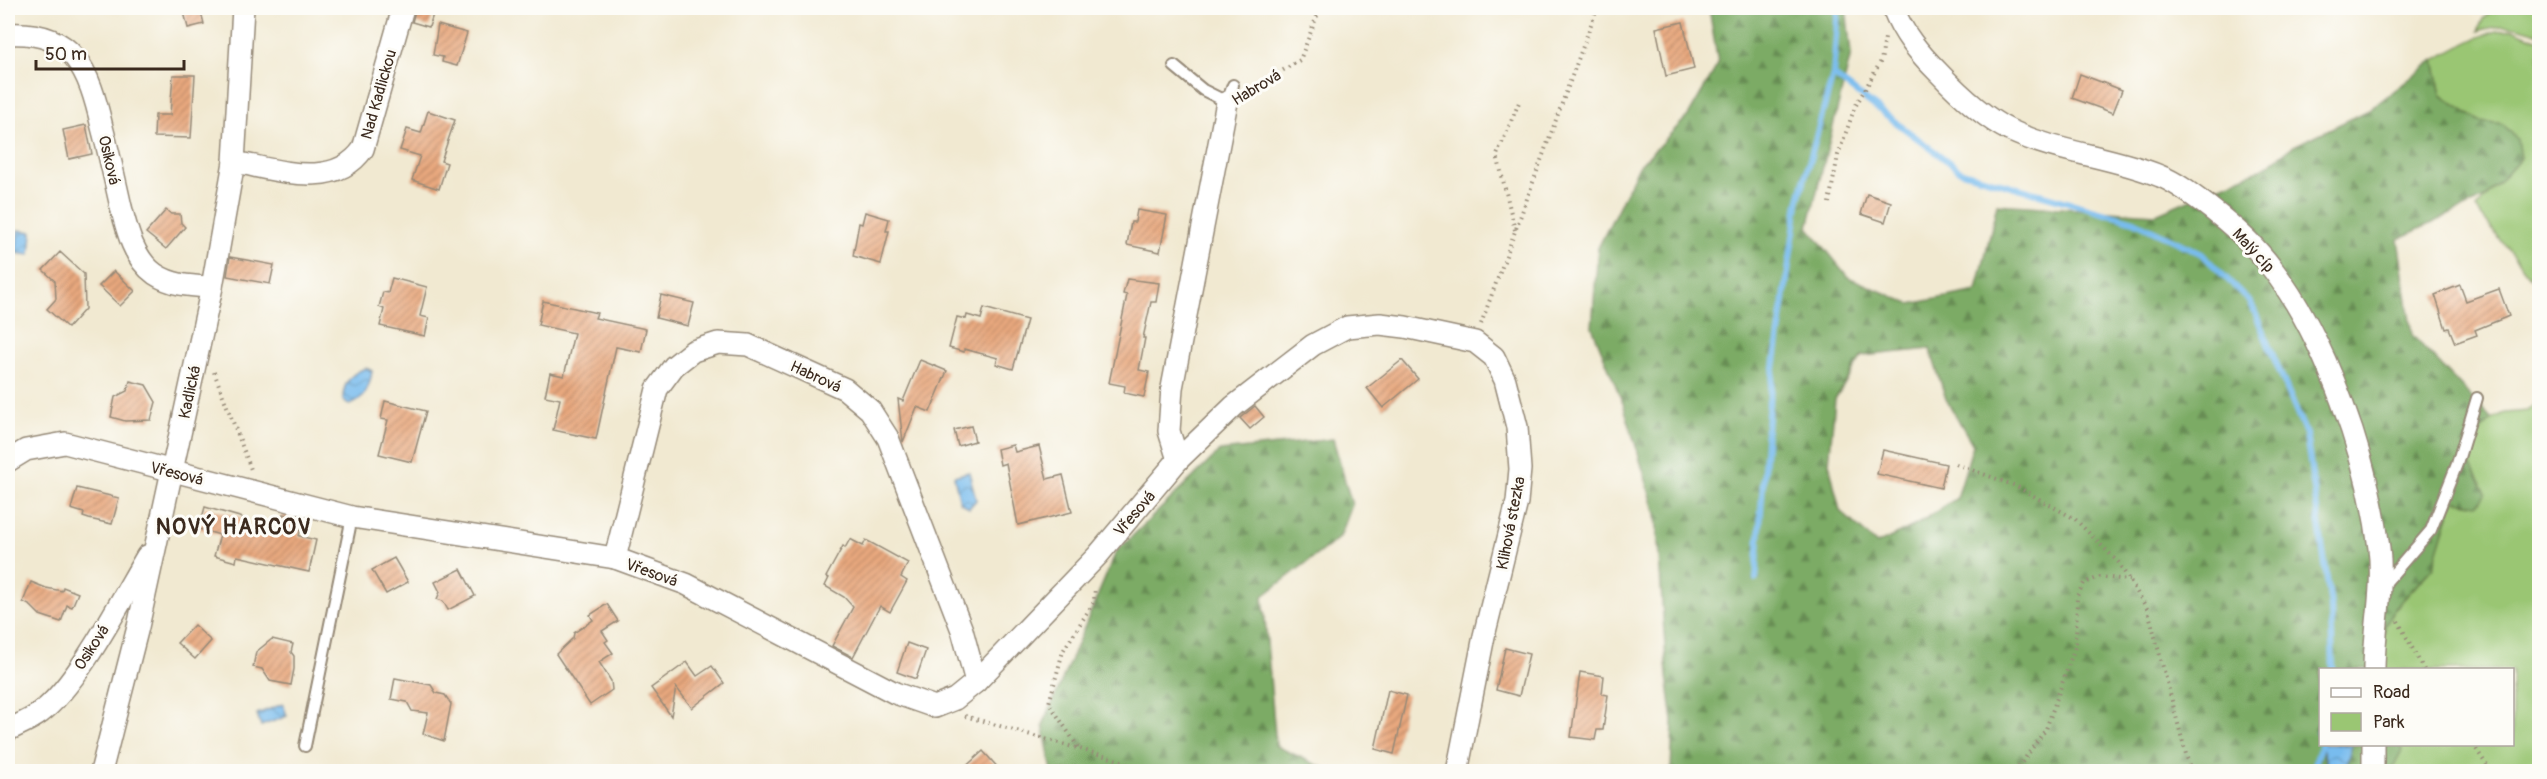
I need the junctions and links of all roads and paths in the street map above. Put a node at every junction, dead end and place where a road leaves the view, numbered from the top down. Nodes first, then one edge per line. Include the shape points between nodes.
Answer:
1 (243, 8) edge
2 (403, 8) edge
3 (1320, 8) edge
4 (1597, 8) edge
5 (1893, 8) edge
6 (1886, 29) dead end
7 (8, 34) edge
8 (1174, 66) dead end
9 (1230, 93) junction
10 (1520, 100) dead end
11 (234, 162) junction
12 (1829, 202) dead end
13 (1515, 230) junction
14 (212, 287) junction
15 (1475, 342) junction
16 (214, 371) dead end
17 (2477, 398) dead end
18 (1179, 460) junction
19 (8, 461) edge
20 (1956, 464) dead end
21 (172, 472) junction
22 (261, 494) junction
23 (352, 517) junction
24 (154, 544) junction
25 (1098, 555) junction
26 (615, 558) junction
27 (2131, 580) junction
28 (2381, 588) junction
29 (2395, 616) dead end
30 (2374, 668) edge
31 (2423, 668) edge
32 (976, 682) junction
33 (935, 707) junction
34 (8, 730) edge
35 (305, 746) dead end
36 (2373, 746) edge
37 (2474, 746) edge
38 (1078, 747) junction
39 (101, 771) edge
40 (1133, 771) edge
41 (1457, 771) edge
42 (2015, 771) edge
43 (2193, 771) edge
44 (2373, 771) edge
45 (2491, 771) edge

1 - 11 street, Kadlická
2 - 11 street, Nad Kadlickou via 363,149 354,163 320,176
3 - 9 path, Habrová via 1300,60 1263,84
4 - 13 path
5 - 28 street, Malý cíp via 1915,49 1991,119 2050,145 2163,177 2227,222 2266,260 2307,324 2349,424 2379,548
6 - 12 path via 1881,61 1855,107 1838,155
7 - 14 street, Osiková via 31,33 61,44 76,57 94,92 127,230 138,256 155,274 176,285
8 - 9 lane via 1203,90
9 - 18 street, Habrová via 1172,388 1169,431
10 - 13 path via 1497,155
11 - 14 street, Kadlická
13 - 15 path
14 - 21 street, Kadlická
15 - 18 street via 1380,324 1347,327 1313,345 1234,406
15 - 41 street, Klihová stezka via 1494,357 1506,380 1517,427 1520,469 1517,502 1484,636
16 - 22 path
17 - 28 lane via 2432,530
18 - 25 street, Vřesová
19 - 21 street, Vřesová via 26,450 65,443
20 - 27 path via 2016,486 2074,519
21 - 22 street, Vřesová
21 - 24 street, Kadlická
22 - 23 street, Vřesová
23 - 26 street, Vřesová
23 - 35 lane
24 - 34 street, Osiková via 81,664 58,694 40,713
24 - 39 street, Kadlická via 138,627
25 - 32 street, Vřesová
25 - 38 path via 1094,602 1063,651 1049,703
26 - 32 street, Habrová via 657,389 674,366 693,351 718,344 748,345 845,388 870,410 899,461 962,630
26 - 33 street, Vřesová via 686,584 895,693
27 - 42 path via 2100,577 2084,583 2077,596 2076,644 2046,729
27 - 43 path via 2148,610
28 - 30 street, Malý cíp
29 - 31 path
32 - 33 street, Vřesová via 955,699
33 - 38 path
36 - 44 street
37 - 45 path
38 - 40 path via 1125,762

